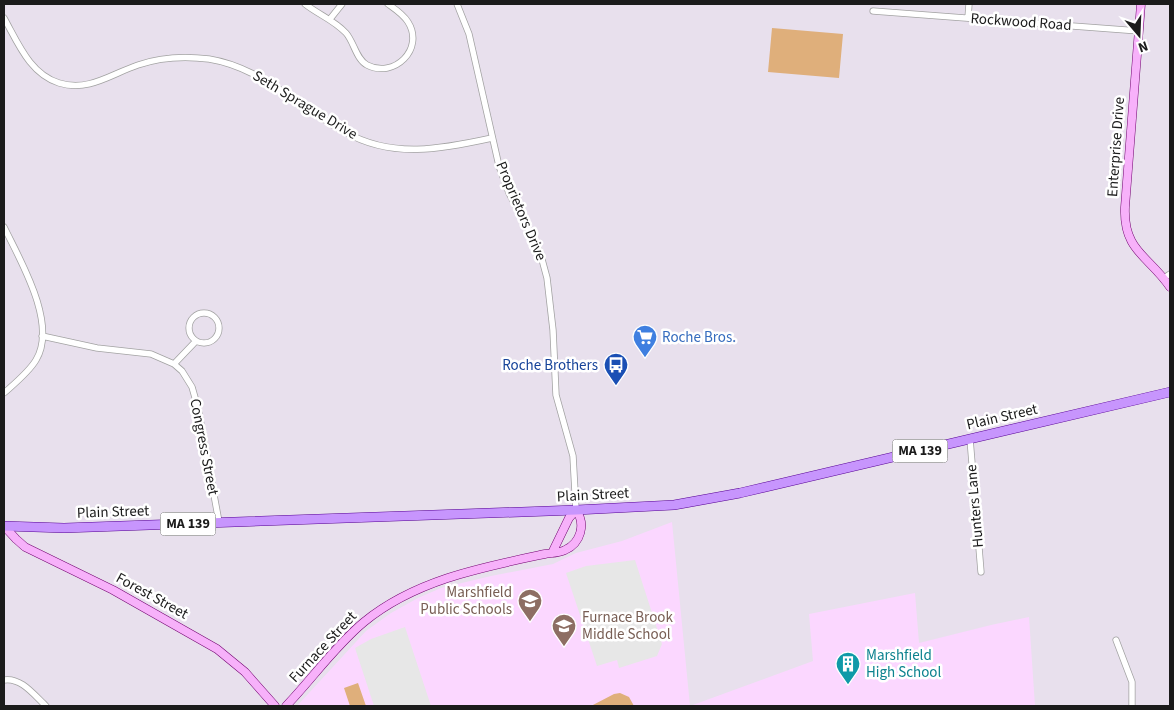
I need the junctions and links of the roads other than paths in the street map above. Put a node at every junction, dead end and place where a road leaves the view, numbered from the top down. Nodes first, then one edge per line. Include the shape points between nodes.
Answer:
1 (305, 4) edge
2 (342, 4) edge
3 (388, 4) edge
4 (457, 4) edge
5 (969, 4) edge
6 (1141, 4) edge
7 (873, 11) dead end
8 (4, 18) edge
9 (968, 18) junction
10 (330, 19) junction
11 (1139, 31) junction
12 (492, 138) junction
13 (4, 227) edge
14 (1167, 276) edge
15 (1170, 287) edge
16 (42, 336) junction
17 (196, 341) junction
18 (174, 364) junction
19 (1170, 392) edge
20 (4, 393) edge
21 (970, 439) junction
22 (576, 510) junction
23 (219, 522) junction
24 (4, 526) edge
25 (552, 553) junction
26 (981, 572) dead end
27 (1116, 640) dead end
28 (4, 680) edge
29 (46, 706) edge
30 (275, 706) edge
31 (286, 706) edge
32 (1132, 706) edge

1 - 10 street
2 - 10 street
3 - 10 street via 409,23 412,33 413,45 407,57 395,67 383,69 367,65 360,59 348,34
4 - 12 street, Proprietors Drive via 470,34
5 - 9 street
6 - 11 street, Enterprise Drive
7 - 9 street, Rockwood Road
8 - 12 street, Seth Sprague Drive via 37,71 68,85 93,84 159,60 196,58 248,71 345,132 376,145 426,150
9 - 11 street, Rockwood Road
11 - 14 street, Enterprise Drive via 1125,224 1132,243
12 - 22 street, Proprietors Drive via 504,180 540,252 547,278 556,394 573,456
13 - 16 street via 35,296
14 - 15 street, Enterprise Drive
16 - 18 street, Congress Street via 96,348 151,354
16 - 20 street via 37,359
17 - 17 street via 188,329 191,319 199,314 214,316 219,330 214,339 206,343
17 - 18 street
18 - 23 street, Congress Street via 188,378 195,397
19 - 21 main road, Plain Street / MA 139
21 - 22 main road, Plain Street / MA 139 via 708,500
21 - 26 street, Hunters Lane
22 - 23 main road, Plain Street / MA 139
22 - 25 street
22 - 25 street, Furnace Street via 582,521 577,540 566,550
23 - 24 main road, Plain Street / MA 139 via 64,528
24 - 30 street, Forest Street via 25,547 113,590 217,649 245,672
25 - 31 street, Furnace Street via 459,574 390,604 356,628
27 - 32 street via 1132,682
28 - 29 street via 21,683

